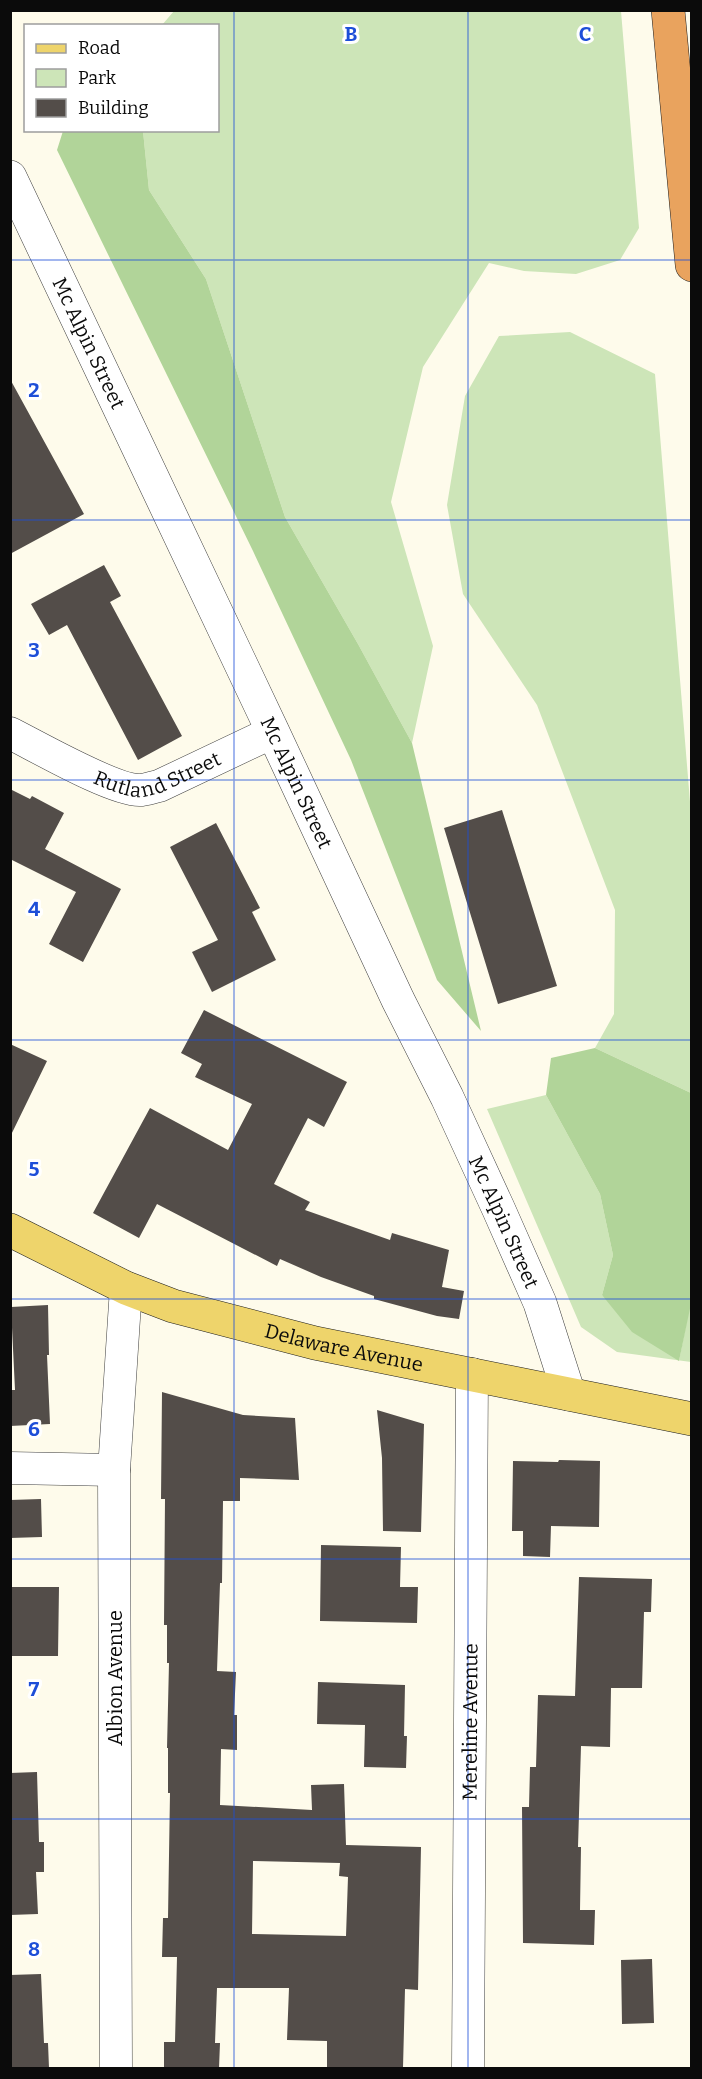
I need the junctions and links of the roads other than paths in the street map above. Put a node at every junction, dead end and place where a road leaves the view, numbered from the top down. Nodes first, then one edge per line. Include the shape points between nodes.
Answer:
1 (668, 10) edge
2 (10, 177) edge
3 (692, 265) edge
4 (273, 732) junction
5 (10, 733) edge
6 (10, 1230) edge
7 (126, 1288) junction
8 (472, 1374) junction
9 (569, 1394) junction
10 (692, 1419) edge
11 (10, 1468) edge
12 (114, 1470) junction
13 (116, 2068) edge
14 (468, 2068) edge

1 - 3 highway
2 - 4 street, Mc Alpin Street
4 - 5 street, Rutland Street via 159,786 140,790 103,779
4 - 9 street, Mc Alpin Street via 499,1210 540,1303
6 - 7 main road, Delaware Avenue
7 - 8 main road, Delaware Avenue via 173,1306 315,1343
7 - 12 street, Albion Avenue
8 - 9 main road, Delaware Avenue
8 - 14 street, Mereline Avenue
9 - 10 main road, Delaware Avenue
11 - 12 street
12 - 13 street, Albion Avenue

